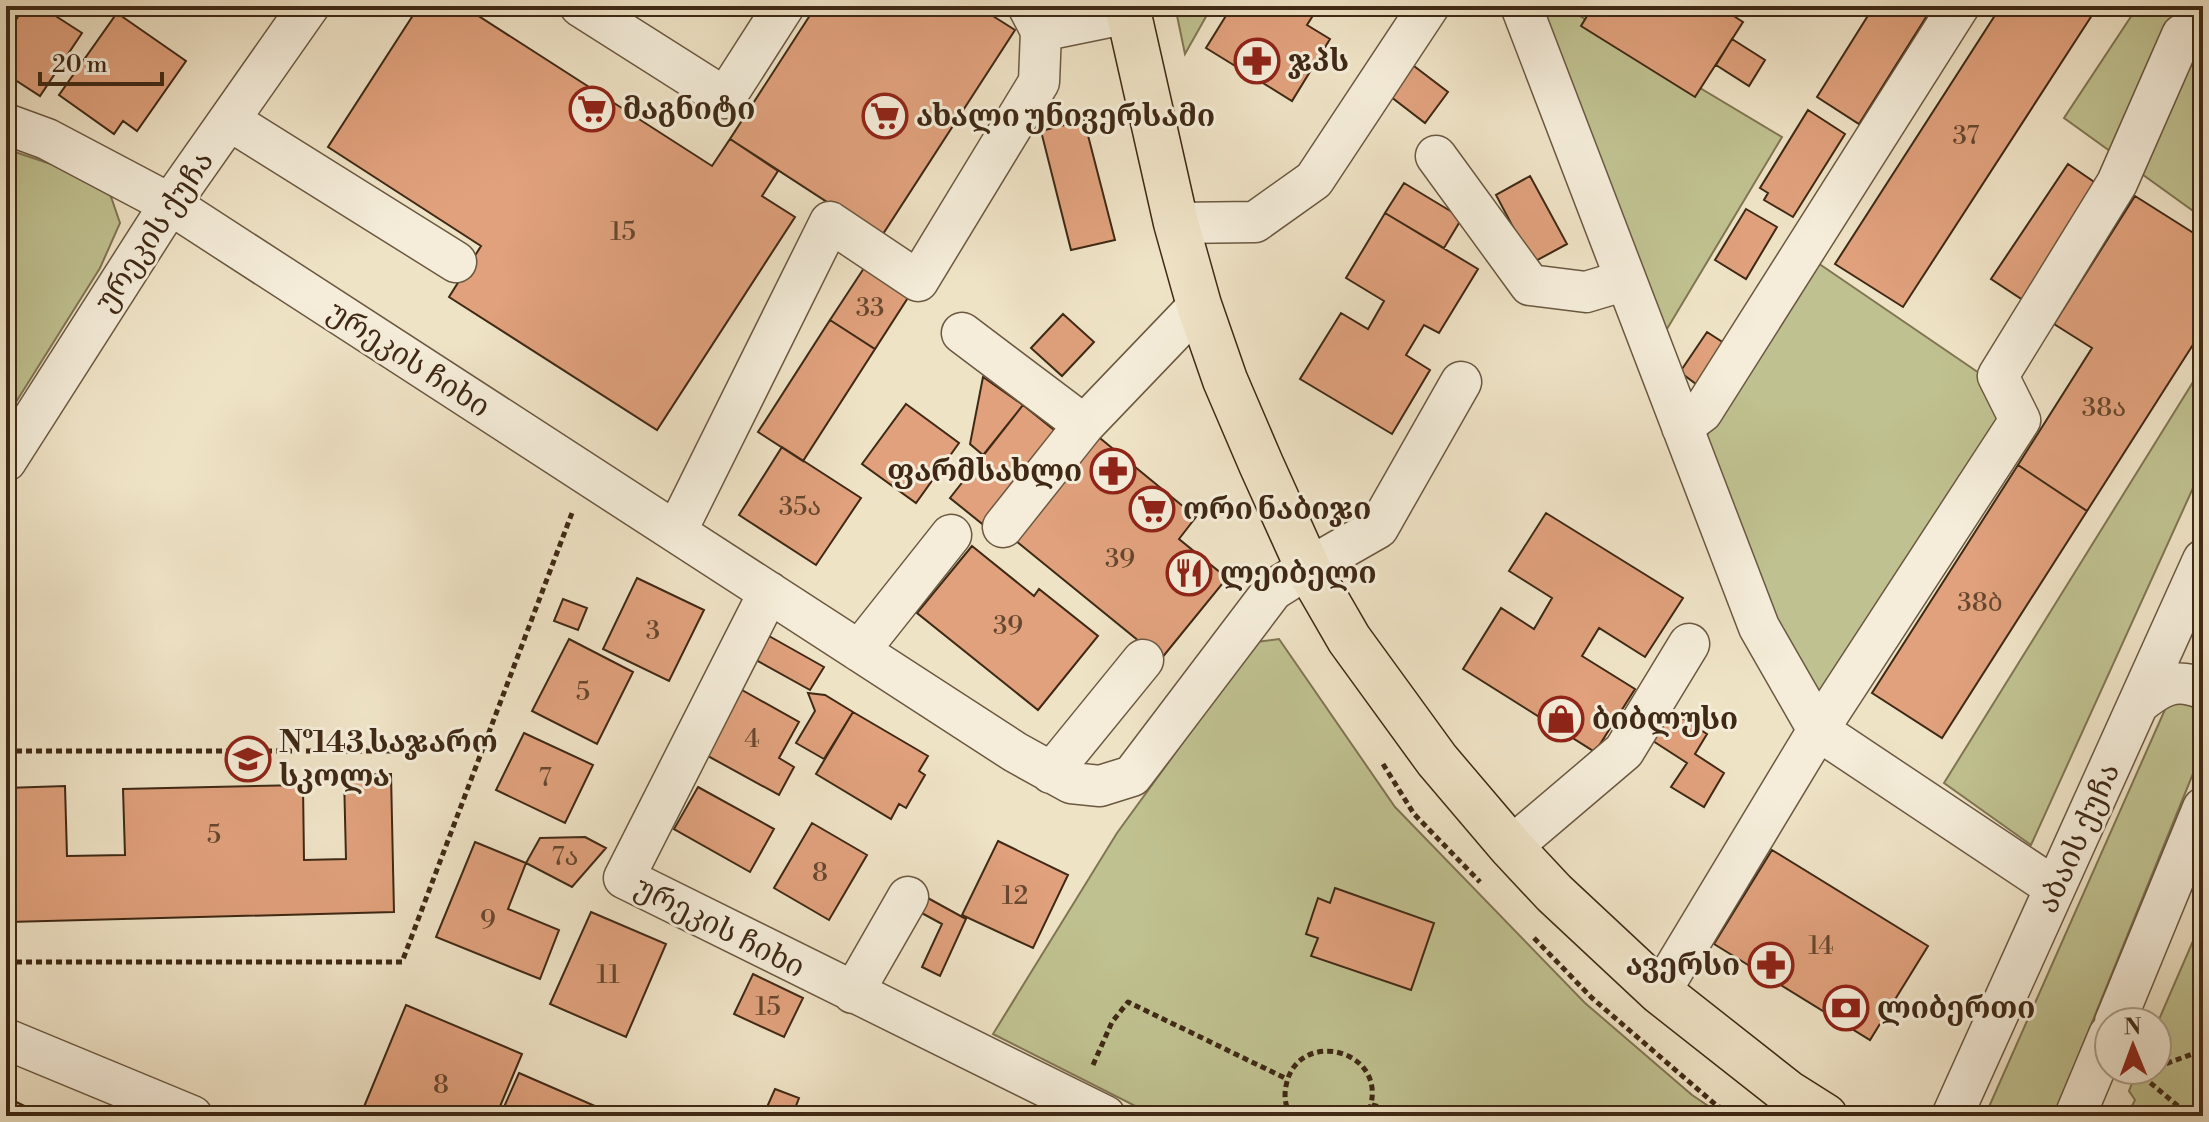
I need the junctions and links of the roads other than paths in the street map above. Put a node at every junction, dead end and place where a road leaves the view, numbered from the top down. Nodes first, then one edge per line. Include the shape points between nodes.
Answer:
1 (309, 6) edge
2 (580, 6) edge
3 (784, 6) edge
4 (1429, 6) edge
5 (1521, 6) edge
6 (1959, 6) edge
7 (1128, 9) edge
8 (1034, 19) edge
9 (2203, 25) edge
10 (229, 120) junction
11 (6, 124) edge
12 (1436, 156) dead end
13 (170, 204) junction
14 (1176, 223) junction
15 (456, 262) dead end
16 (1626, 280) junction
17 (1199, 305) junction
18 (962, 333) dead end
19 (1461, 382) dead end
20 (1084, 425) junction
21 (1682, 427) junction
22 (6, 461) edge
23 (1003, 527) dead end
24 (676, 532) junction
25 (951, 535) dead end
26 (2203, 561) edge
27 (1308, 568) junction
28 (2203, 571) edge
29 (769, 592) junction
30 (1689, 644) dead end
31 (859, 651) junction
32 (1143, 660) dead end
33 (2203, 689) edge
34 (2138, 704) junction
35 (1818, 730) junction
36 (1051, 773) junction
37 (2203, 808) edge
38 (1511, 847) junction
39 (2055, 888) junction
40 (908, 897) dead end
41 (1660, 992) junction
42 (853, 993) junction
43 (2122, 1006) edge
44 (6, 1039) edge
45 (2093, 1073) edge
46 (1091, 1109) edge
47 (172, 1112) edge
48 (1825, 1116) edge
49 (1952, 1116) edge
50 (2075, 1116) edge

1 - 10 street, ურეკის ქუჩა
2 - 3 street via 725,98
4 - 14 street via 1314,180 1255,222
5 - 16 street
6 - 21 street via 1702,412
7 - 8 street
7 - 14 main road
8 - 24 street via 1039,82 918,281 830,222
9 - 35 street via 2182,35 2117,183 1998,376 2020,420
10 - 13 street, ურეკის ქუჩა
10 - 15 street
11 - 13 street, ურეკის ჩიხი via 47,139
12 - 16 street via 1530,285 1586,292
13 - 22 street, ურეკის ქუჩა
13 - 24 street, ურეკის ჩიხი
14 - 17 main road
16 - 21 street
17 - 20 street
17 - 27 main road via 1225,380
18 - 20 street
19 - 27 street, ურეკის ჩიხი via 1378,528
20 - 23 street
21 - 35 street via 1759,627
24 - 29 street, ურეკის ჩიხი
25 - 31 street
26 - 28 street
26 - 34 street, აბაის ქუჩა
27 - 36 street, ურეკის ჩიხი via 1273,590 1132,776 1100,786 1071,783
27 - 38 main road via 1390,697
29 - 31 street, ურეკის ჩიხი
29 - 42 street, ურეკის ჩიხი via 624,878
30 - 38 street via 1624,751
31 - 36 street, ურეკის ჩიხი
32 - 36 street
33 - 34 street via 2171,684
34 - 39 street, აბაის ქუჩა
35 - 39 street
35 - 41 street
37 - 43 street
38 - 41 main road
39 - 49 street, აბაის ქუჩა
40 - 42 street
41 - 48 main road
42 - 46 street, ურეკის ჩიხი
44 - 47 street
45 - 50 street

